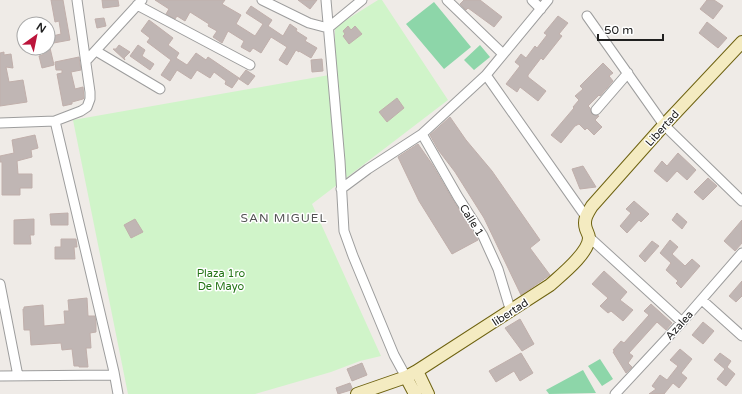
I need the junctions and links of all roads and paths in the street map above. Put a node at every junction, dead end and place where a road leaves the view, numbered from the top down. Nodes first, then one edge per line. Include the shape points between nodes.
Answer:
1 (77, 0) edge
2 (262, 0) edge
3 (326, 0) edge
4 (362, 0) edge
5 (447, 0) edge
6 (532, 0) edge
7 (548, 0) edge
8 (139, 3) edge
9 (541, 9) junction
10 (587, 16) dead end
11 (328, 28) junction
12 (742, 42) edge
13 (96, 51) junction
14 (503, 54) junction
15 (86, 61) junction
16 (250, 65) dead end
17 (628, 73) junction
18 (486, 75) junction
19 (160, 89) dead end
20 (596, 110) dead end
21 (55, 121) junction
22 (0, 123) edge
23 (664, 125) junction
24 (422, 134) junction
25 (341, 189) junction
26 (742, 201) edge
27 (586, 217) junction
28 (589, 237) junction
29 (742, 253) edge
30 (0, 284) edge
31 (702, 300) junction
32 (511, 312) junction
33 (682, 322) junction
34 (742, 336) edge
35 (412, 374) junction
36 (114, 375) junction
37 (0, 376) edge
38 (18, 376) junction
39 (118, 394) edge
40 (357, 394) edge
41 (415, 394) edge
42 (428, 394) edge
43 (615, 394) edge

1 - 15 street
2 - 11 street via 309,23
3 - 11 street
4 - 11 street
5 - 14 street
6 - 9 street
7 - 9 street
8 - 13 street
8 - 16 street
9 - 14 street
10 - 17 street
11 - 25 street
12 - 23 main road, Libertad
13 - 15 street
13 - 19 street
14 - 18 street
15 - 21 street via 90,92 87,107
17 - 20 street
17 - 23 street
18 - 24 street
18 - 27 street
21 - 22 street
21 - 36 street
23 - 26 street
23 - 27 main road, Libertad via 592,206
24 - 25 street
24 - 32 street, Calle 1 via 483,236 498,269
25 - 35 street via 344,231 350,250 394,355
27 - 28 main road
28 - 32 main road, libertad via 587,246 568,269
28 - 33 street
29 - 31 street, Azalea
30 - 38 street
31 - 33 street, Azalea
31 - 34 street
32 - 35 main road, libertad
33 - 43 street, Azalea
35 - 40 main road, libertad
35 - 41 main road
35 - 42 main road
36 - 38 street
36 - 39 street
37 - 38 street

